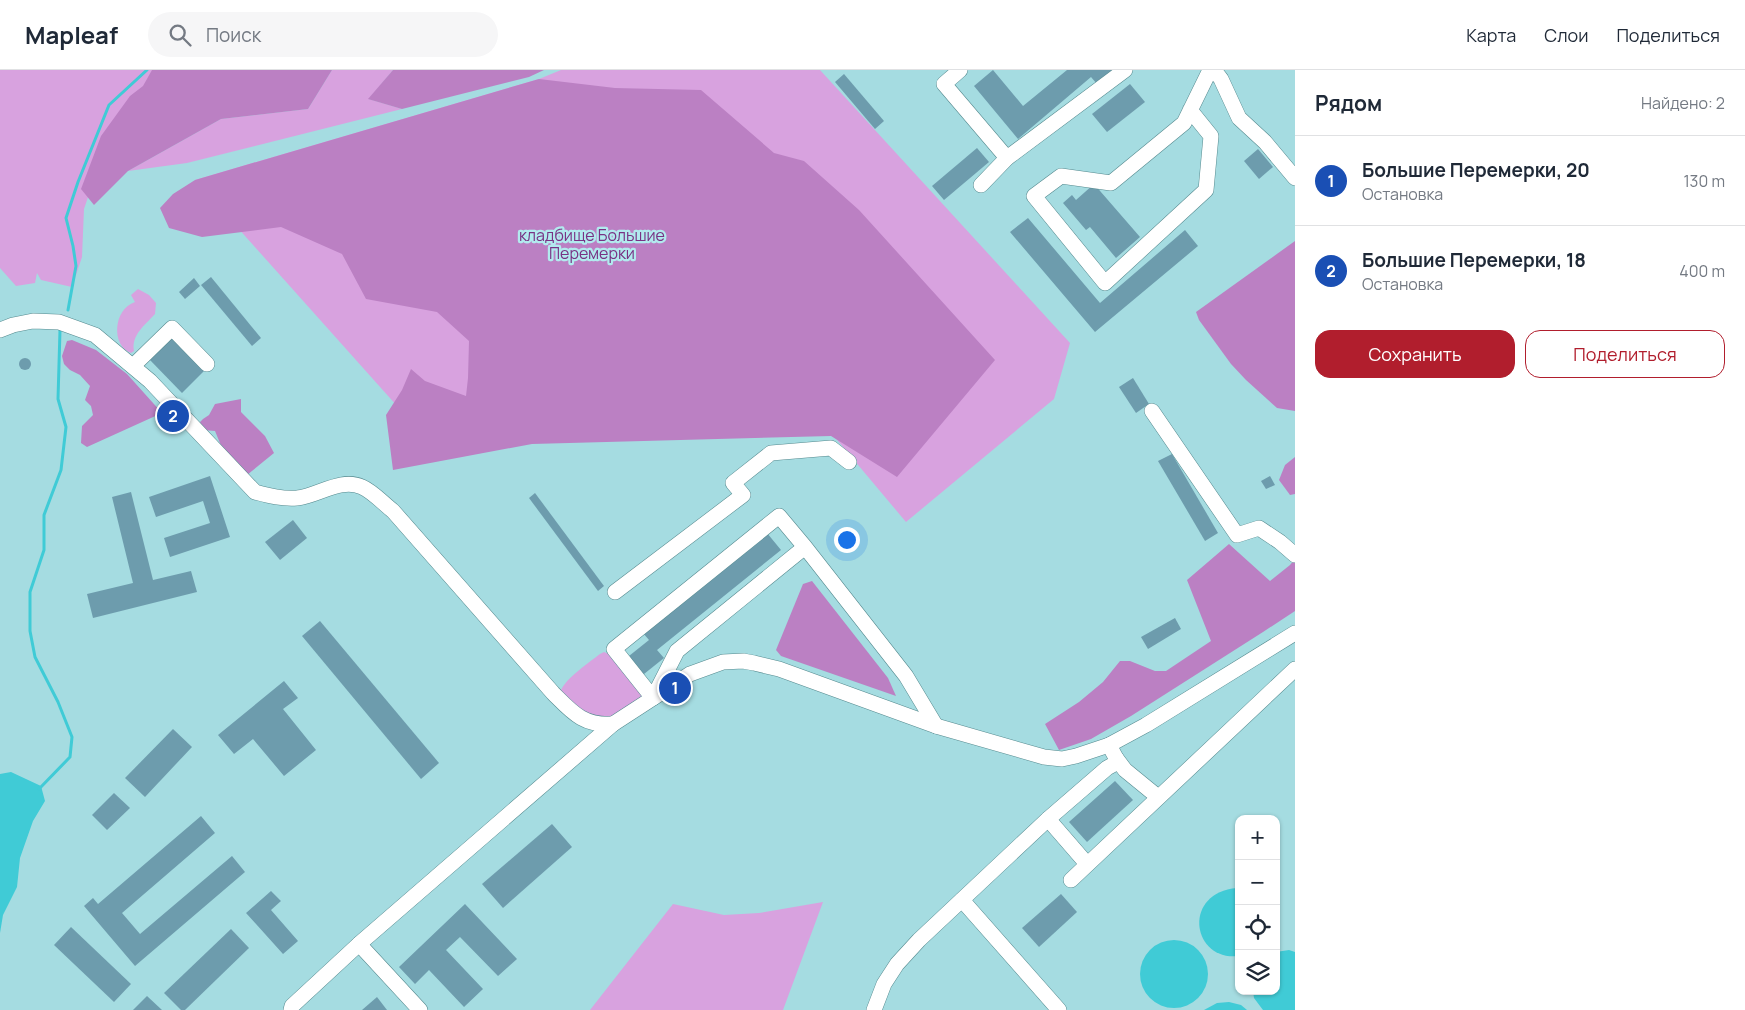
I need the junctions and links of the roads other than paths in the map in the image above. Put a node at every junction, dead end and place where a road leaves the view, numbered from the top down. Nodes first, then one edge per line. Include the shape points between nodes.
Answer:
1 (960, 70) edge
2 (1125, 70) edge
3 (1210, 70) edge
4 (1214, 70) edge
5 (1190, 110) junction
6 (1007, 158) junction
7 (1295, 178) edge
8 (981, 185) dead end
9 (0, 330) edge
10 (207, 364) dead end
11 (133, 366) junction
12 (1152, 411) dead end
13 (849, 462) dead end
14 (805, 547) junction
15 (1295, 555) edge
16 (615, 592) dead end
17 (1292, 640) edge
18 (1295, 670) edge
19 (653, 698) junction
20 (613, 724) junction
21 (936, 726) junction
22 (1113, 752) junction
23 (1158, 797) junction
24 (1048, 819) junction
25 (1087, 864) junction
26 (1071, 880) dead end
27 (962, 900) junction
28 (359, 944) junction
29 (291, 1008) edge
30 (420, 1010) edge
31 (874, 1010) edge
32 (1059, 1010) edge

1 - 6 street via 944,84
2 - 6 street
3 - 5 street
4 - 7 street via 1239,118 1265,142
5 - 5 street via 1184,123 1111,183 1061,176 1034,196 1105,283 1206,190 1211,136
6 - 8 street
9 - 11 street via 33,321 58,322 94,335
10 - 11 street via 172,328
11 - 20 street via 255,492 274,498 299,498 334,486 362,486 393,511 575,715 594,724
12 - 15 street via 1237,535 1259,528
13 - 16 street via 831,448 771,453 733,483 743,495
14 - 19 street via 677,650
14 - 19 street via 779,516 614,649
14 - 21 street via 906,676
17 - 22 street via 1146,725
18 - 23 street
19 - 20 street
19 - 21 street via 701,669 743,660 779,669
20 - 28 street
21 - 22 street via 1044,757 1062,759
22 - 23 street via 1125,770
22 - 24 street via 1116,763
23 - 25 street
24 - 25 street
24 - 27 street
25 - 26 street
27 - 31 street via 897,964 884,984
27 - 32 street
28 - 29 street
28 - 30 street

